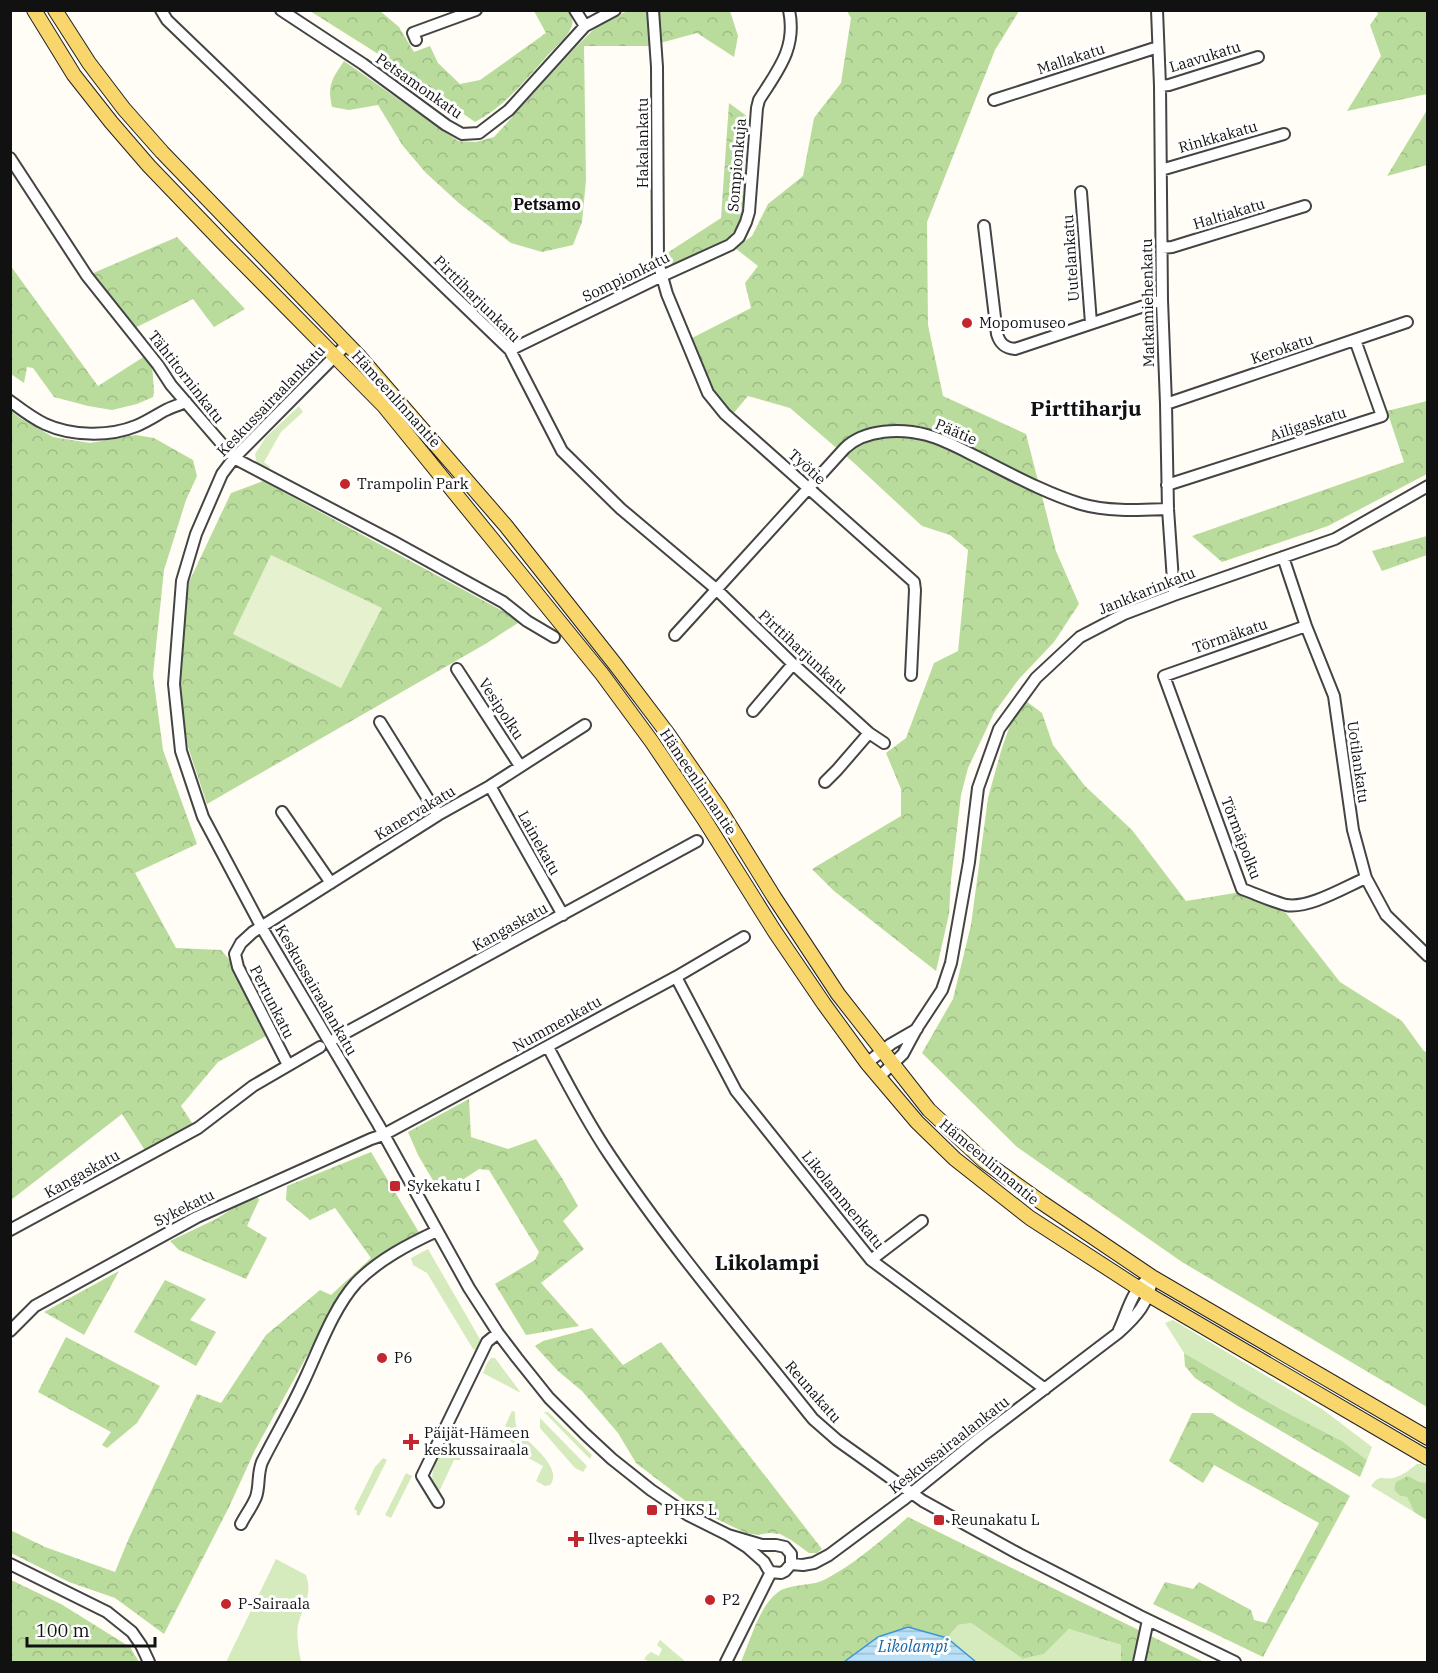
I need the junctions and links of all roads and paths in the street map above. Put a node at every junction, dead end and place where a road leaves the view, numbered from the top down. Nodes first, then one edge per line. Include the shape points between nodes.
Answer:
1 (34, 10) edge
2 (55, 10) edge
3 (161, 10) edge
4 (281, 10) edge
5 (476, 10) edge
6 (575, 10) edge
7 (615, 10) edge
8 (653, 10) edge
9 (789, 10) edge
10 (1157, 10) edge
11 (585, 26) junction
12 (416, 40) dead end
13 (1158, 47) junction
14 (1258, 57) dead end
15 (1160, 86) junction
16 (994, 100) dead end
17 (1284, 134) dead end
18 (10, 158) edge
19 (1161, 170) junction
20 (1081, 192) dead end
21 (1305, 206) dead end
22 (746, 222) joint
23 (984, 226) dead end
24 (1162, 248) junction
25 (662, 276) junction
26 (1162, 300) junction
27 (1407, 322) dead end
28 (1091, 323) junction
29 (1354, 340) junction
30 (347, 344) junction
31 (510, 350) junction
32 (335, 356) junction
33 (10, 401) edge
34 (186, 402) junction
35 (1166, 404) junction
36 (234, 458) junction
37 (1167, 485) junction
38 (1428, 486) edge
39 (807, 488) junction
40 (1167, 509) junction
41 (1283, 557) junction
42 (716, 589) junction
43 (1174, 595) junction
44 (1306, 626) junction
45 (675, 634) dead end
46 (554, 638) dead end
47 (793, 664) junction
48 (457, 669) dead end
49 (911, 675) dead end
50 (1164, 676) joint
51 (753, 711) dead end
52 (380, 722) dead end
53 (585, 725) dead end
54 (869, 734) junction
55 (884, 743) dead end
56 (520, 766) junction
57 (825, 782) dead end
58 (490, 786) junction
59 (282, 812) dead end
60 (438, 815) junction
61 (697, 841) dead end
62 (1366, 879) junction
63 (331, 883) junction
64 (563, 915) junction
65 (262, 927) junction
66 (744, 937) dead end
67 (1428, 956) edge
68 (676, 976) junction
69 (917, 1028) junction
70 (336, 1038) dead end
71 (320, 1047) dead end
72 (548, 1047) junction
73 (882, 1052) junction
74 (867, 1063) junction
75 (288, 1065) junction
76 (893, 1065) junction
77 (879, 1077) junction
78 (384, 1135) junction
79 (922, 1221) dead end
80 (10, 1230) edge
81 (437, 1231) junction
82 (871, 1260) junction
83 (1152, 1277) junction
84 (1144, 1291) junction
85 (10, 1331) edge
86 (498, 1333) junction
87 (1045, 1389) junction
88 (1428, 1438) edge
89 (1428, 1458) edge
90 (911, 1493) junction
91 (438, 1502) dead end
92 (244, 1525) dead end
93 (728, 1535) junction
94 (772, 1546) junction
95 (764, 1562) junction
96 (10, 1564) edge
97 (791, 1564) junction
98 (771, 1572) junction
99 (1148, 1620) junction
100 (149, 1662) edge
101 (726, 1662) edge
102 (1139, 1662) edge
103 (1235, 1662) edge

1 - 32 main road, Hämeenlinnantie via 74,75 149,166
2 - 30 main road, Hämeenlinnantie via 89,63 162,153
3 - 31 street, Pirttiharjunkatu
4 - 11 street, Petsamonkatu via 462,134 479,133 509,110
5 - 12 street via 413,33
6 - 11 street
7 - 11 street, Petsamonkatu
8 - 25 street, Hakalankatu via 658,261
9 - 22 street, Sompionkuja via 792,26 786,56 757,108
10 - 13 street, Matkamiehenkatu
13 - 15 street, Matkamiehenkatu
13 - 16 street, Mallakatu
14 - 15 street, Laavukatu
15 - 19 street, Matkamiehenkatu
17 - 19 street, Rinkkakatu
18 - 34 street, Tähtitorninkatu via 87,276
19 - 24 street, Matkamiehenkatu
20 - 28 street, Uutelankatu
21 - 24 street, Haltiakatu
22 - 25 street, Sompionkatu via 730,245
23 - 28 street via 997,334 1003,345 1015,349
24 - 26 street, Matkamiehenkatu
25 - 31 street, Sompionkatu
25 - 39 street, Työtie via 708,393 725,414
26 - 28 street
26 - 35 street, Matkamiehenkatu
27 - 29 street, Kerokatu
29 - 35 street, Kerokatu
29 - 37 street, Ailigaskatu via 1382,416
30 - 32 street, Keskussairaalankatu
30 - 73 main road, Hämeenlinnantie via 506,526 668,734 838,994
31 - 42 street, Pirttiharjunkatu via 562,451 621,509
32 - 36 street, Keskussairaalankatu
32 - 74 main road, Hämeenlinnantie via 384,406 602,674 659,752 781,941
33 - 34 street via 46,425 86,433 135,426
34 - 36 street, Tähtitorninkatu
35 - 37 street, Matkamiehenkatu
36 - 46 street, Tähtitorninkatu via 503,602
36 - 65 street, Keskussairaalankatu via 222,474 196,534 182,581 174,684 181,751 203,817
37 - 40 street, Matkamiehenkatu
38 - 41 street, Jankkarinkatu via 1335,538
39 - 40 street, Päätie via 851,442 895,431 944,441 1028,483 1083,505
39 - 42 street, Päätie
39 - 49 street, Työtie via 914,582
40 - 43 street, Matkamiehenkatu
41 - 43 street, Jankkarinkatu
41 - 44 street, Uotilankatu
42 - 45 street, Päätie
42 - 47 street, Pirttiharjunkatu
43 - 69 street, Jankkarinkatu via 1124,614 1080,638 1036,678 999,729 978,788 951,963 942,990
44 - 50 street, Törmäkatu
44 - 62 street, Uotilankatu via 1334,696 1353,830
47 - 51 street
47 - 54 street, Pirttiharjunkatu
48 - 56 street, Vesipolku
50 - 62 street, Törmäpolku via 1242,889 1287,905 1304,904
52 - 60 street
53 - 56 street, Kanervakatu
54 - 55 street, Pirttiharjunkatu
54 - 57 street
56 - 58 street, Kanervakatu
58 - 60 street, Kanervakatu
58 - 64 street, Lainekatu
59 - 63 street
60 - 63 street, Kanervakatu
61 - 64 street, Kangaskatu
62 - 67 street, Uotilankatu via 1386,915
63 - 65 street, Kanervakatu
64 - 70 street, Kangaskatu
65 - 75 street, Pertunkatu via 241,943 235,954
65 - 78 street, Keskussairaalankatu
66 - 68 street, Nummenkatu
68 - 72 street, Nummenkatu
68 - 82 street, Likolammenkatu via 736,1091
69 - 73 street, Jankkarinkatu
69 - 76 street, Jankkarinkatu
71 - 75 street, Kangaskatu
72 - 78 street, Nummenkatu
72 - 90 street, Reunakatu via 579,1106 646,1206 813,1419
73 - 74 street, Jankkarinkatu
73 - 76 main road, Hämeenlinnantie
74 - 77 main road, Hämeenlinnantie
75 - 80 street, Kangaskatu via 198,1128
76 - 77 street, Jankkarinkatu
76 - 83 main road, Hämeenlinnantie via 929,1110 984,1161
77 - 84 main road, Hämeenlinnantie via 955,1159 1030,1218
78 - 81 street, Keskussairaalankatu
78 - 85 street, Sykekatu via 197,1217 35,1306
79 - 82 street
81 - 86 street, Keskussairaalankatu
81 - 92 street via 390,1256 348,1293 262,1462 256,1496
82 - 87 street, Likolammenkatu
83 - 84 street, Keskussairaalankatu via 1144,1281
83 - 88 main road, Hämeenlinnantie
84 - 87 street, Keskussairaalankatu via 1118,1333
84 - 89 main road, Hämeenlinnantie
86 - 91 street via 487,1342 422,1476
86 - 93 street, Keskussairaalankatu via 549,1398 607,1455 671,1504
87 - 90 street, Keskussairaalankatu
90 - 97 street, Keskussairaalankatu via 829,1555 814,1563
90 - 99 street, Reunakatu
93 - 94 street
93 - 95 street, Keskussairaalankatu
94 - 95 street via 765,1552
94 - 97 street via 785,1547 791,1554
95 - 98 street
96 - 100 street via 107,1612 132,1632
97 - 98 street via 781,1573
98 - 101 street
99 - 102 street
99 - 103 street, Reunakatu

